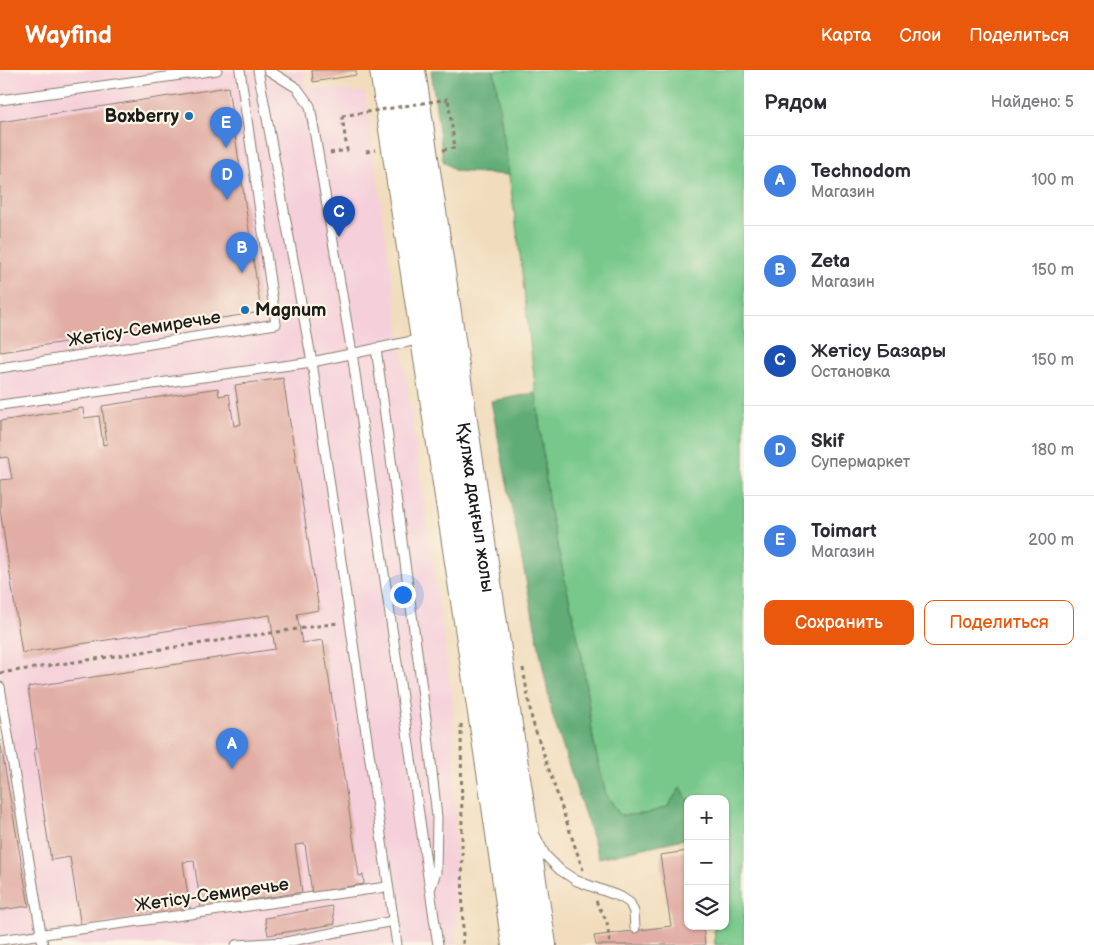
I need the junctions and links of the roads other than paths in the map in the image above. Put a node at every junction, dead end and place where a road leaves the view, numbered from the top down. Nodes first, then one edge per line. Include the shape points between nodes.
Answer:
1 (217, 70) edge
2 (240, 70) edge
3 (258, 70) edge
4 (268, 70) edge
5 (384, 70) edge
6 (411, 70) edge
7 (0, 100) edge
8 (424, 338) junction
9 (376, 348) junction
10 (352, 353) junction
11 (312, 362) junction
12 (0, 368) edge
13 (0, 405) edge
14 (0, 687) edge
15 (503, 775) junction
16 (387, 887) junction
17 (430, 890) junction
18 (393, 921) junction
19 (635, 928) dead end
20 (42, 935) junction
21 (0, 940) edge
22 (43, 945) edge
23 (236, 945) edge
24 (397, 945) edge
25 (438, 945) edge
26 (504, 945) edge
27 (516, 945) edge
28 (542, 945) edge

1 - 7 lane
2 - 12 lane, Жетісу-Семиречье via 276,324
3 - 11 lane
4 - 10 lane via 297,88 310,106
5 - 8 main road, Құлжа даңғыл жолы
6 - 15 main road, Құлжа даңғыл жолы
8 - 9 lane
8 - 15 main road, Құлжа даңғыл жолы
9 - 10 lane
9 - 17 lane via 436,808 436,872
10 - 11 lane
10 - 17 lane
11 - 13 lane
11 - 16 lane
14 - 20 lane
15 - 19 lane via 545,855 576,881 630,903
15 - 26 main road
15 - 27 main road, Құлжа даңғыл жолы
15 - 28 main road, Құлжа даңғыл жолы
16 - 18 lane
16 - 20 lane, Жетісу-Семиречье
17 - 25 lane
18 - 23 lane via 286,942
18 - 24 lane
20 - 21 lane, Жетісу-Семиречье
20 - 22 lane

